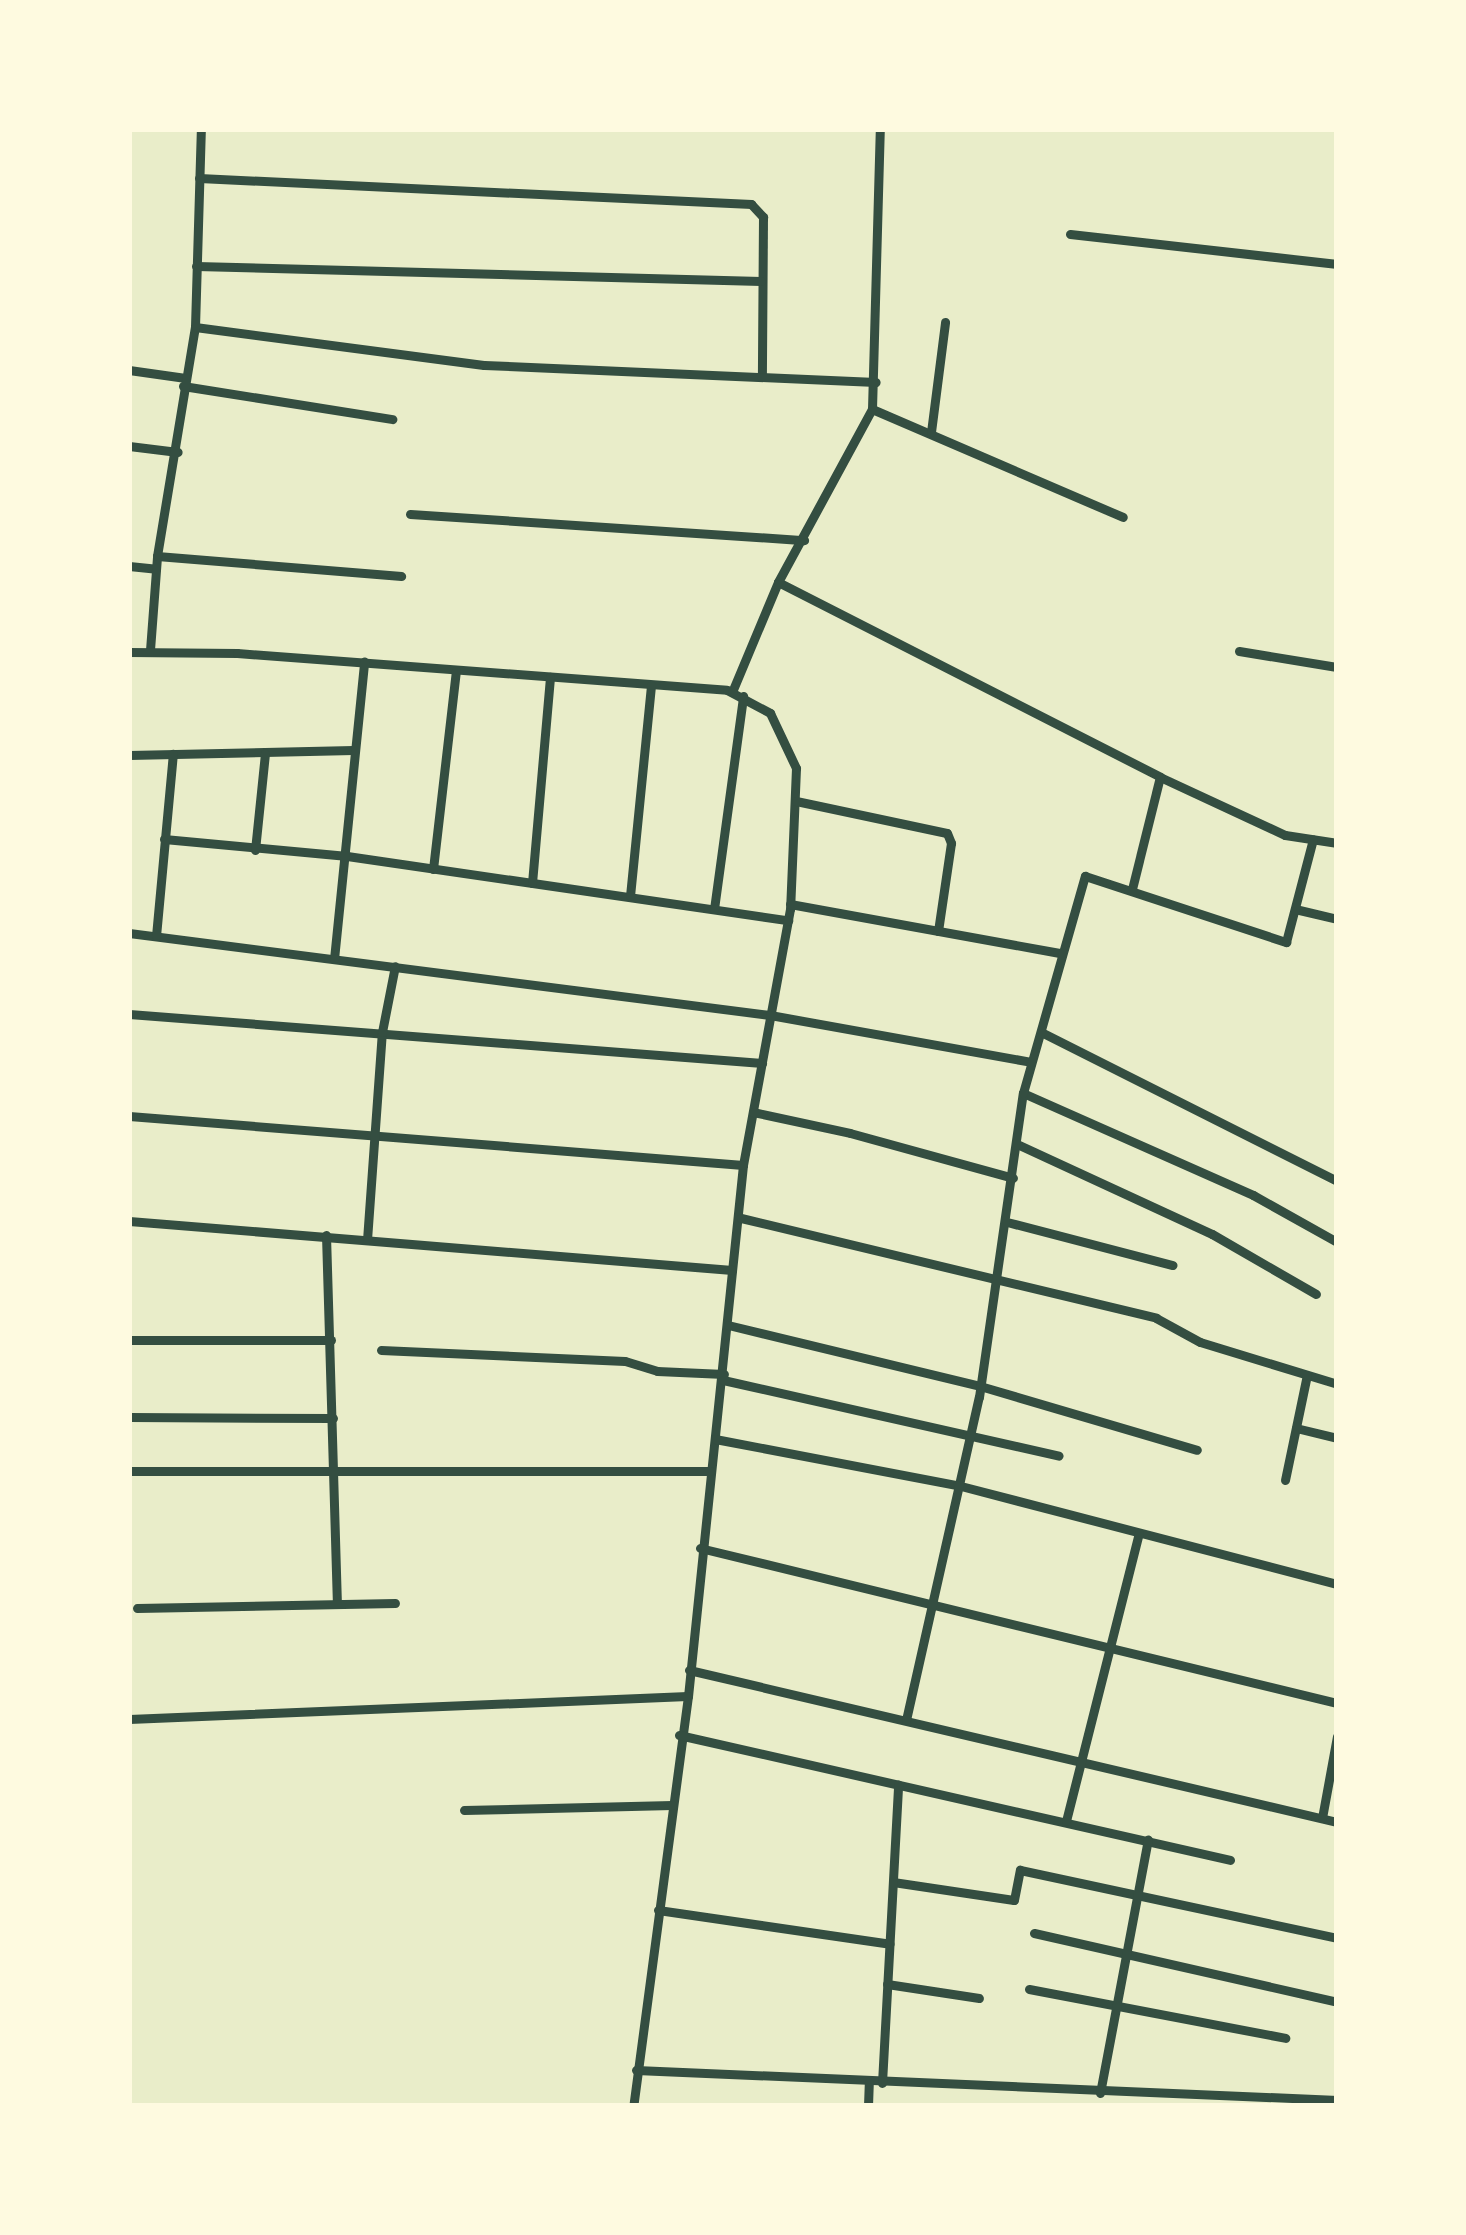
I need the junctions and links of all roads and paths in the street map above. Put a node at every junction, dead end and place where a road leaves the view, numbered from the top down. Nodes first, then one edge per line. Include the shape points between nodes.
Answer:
1 (201, 129) edge
2 (880, 129) edge
3 (199, 178) junction
4 (1070, 234) dead end
5 (1337, 264) edge
6 (196, 266) junction
7 (761, 281) junction
8 (944, 322) dead end
9 (195, 327) junction
10 (129, 370) edge
11 (762, 374) junction
12 (184, 382) junction
13 (876, 382) junction
14 (872, 409) junction
15 (392, 418) dead end
16 (931, 432) junction
17 (129, 446) edge
18 (178, 452) junction
19 (410, 514) dead end
20 (1123, 517) dead end
21 (804, 540) junction
22 (157, 556) junction
23 (129, 566) edge
24 (156, 569) junction
25 (401, 576) dead end
26 (778, 582) junction
27 (151, 650) junction
28 (1239, 650) dead end
29 (129, 652) edge
30 (364, 662) junction
31 (1337, 667) edge
32 (456, 670) junction
33 (550, 676) junction
34 (651, 685) junction
35 (737, 694) junction
36 (353, 750) junction
37 (173, 754) junction
38 (265, 754) junction
39 (129, 755) edge
40 (1160, 777) junction
41 (796, 800) junction
42 (164, 838) junction
43 (1312, 839) junction
44 (1337, 843) edge
45 (255, 850) junction
46 (347, 856) junction
47 (433, 868) junction
48 (532, 883) junction
49 (1132, 889) junction
50 (631, 896) junction
51 (790, 904) junction
52 (714, 909) junction
53 (1294, 909) junction
54 (1337, 919) edge
55 (788, 920) junction
56 (129, 932) edge
57 (938, 932) junction
58 (156, 936) junction
59 (1060, 952) junction
60 (334, 959) junction
61 (394, 966) junction
62 (129, 1014) edge
63 (770, 1015) junction
64 (1041, 1032) junction
65 (382, 1033) junction
66 (1031, 1062) junction
67 (762, 1063) junction
68 (1024, 1093) junction
69 (753, 1112) junction
70 (129, 1117) edge
71 (376, 1135) junction
72 (1017, 1144) junction
73 (743, 1165) junction
74 (1013, 1178) junction
75 (1337, 1181) edge
76 (741, 1218) junction
77 (129, 1221) edge
78 (1007, 1222) junction
79 (326, 1235) junction
80 (367, 1240) junction
81 (1337, 1242) edge
82 (1172, 1265) dead end
83 (732, 1270) junction
84 (998, 1278) junction
85 (1316, 1294) dead end
86 (728, 1324) junction
87 (129, 1340) edge
88 (331, 1340) junction
89 (381, 1350) dead end
90 (1307, 1375) junction
91 (724, 1377) junction
92 (1337, 1384) edge
93 (980, 1386) junction
94 (129, 1417) edge
95 (332, 1418) junction
96 (1296, 1428) junction
97 (970, 1435) junction
98 (715, 1438) junction
99 (1337, 1438) edge
100 (1197, 1450) dead end
101 (1059, 1456) dead end
102 (334, 1470) junction
103 (129, 1471) edge
104 (710, 1471) junction
105 (1285, 1480) dead end
106 (957, 1486) junction
107 (1138, 1533) junction
108 (700, 1548) junction
109 (1337, 1584) edge
110 (395, 1603) dead end
111 (337, 1604) junction
112 (137, 1608) dead end
113 (930, 1608) junction
114 (1110, 1648) junction
115 (688, 1670) junction
116 (688, 1696) junction
117 (1337, 1703) edge
118 (129, 1719) edge
119 (906, 1720) junction
120 (680, 1735) junction
121 (1337, 1736) edge
122 (1084, 1762) junction
123 (898, 1784) junction
124 (672, 1805) junction
125 (464, 1810) dead end
126 (1322, 1818) junction
127 (1066, 1822) junction
128 (1337, 1822) edge
129 (1148, 1840) junction
130 (1230, 1861) dead end
131 (893, 1882) junction
132 (1137, 1895) junction
133 (658, 1910) junction
134 (1034, 1933) dead end
135 (1337, 1938) edge
136 (890, 1944) junction
137 (1126, 1953) junction
138 (887, 1984) junction
139 (1029, 1989) dead end
140 (979, 1998) dead end
141 (1117, 2002) junction
142 (1337, 2002) edge
143 (1285, 2038) dead end
144 (637, 2070) junction
145 (868, 2083) junction
146 (882, 2083) junction
147 (1100, 2093) junction
148 (1337, 2100) edge
149 (1249, 2102) edge
150 (633, 2106) edge
151 (868, 2106) edge

1 - 3 street
2 - 13 street
3 - 6 street
3 - 7 street via 751,204 763,217
4 - 5 street
6 - 7 street
6 - 9 street
7 - 11 street
8 - 16 street
9 - 11 street via 484,365
9 - 12 street
10 - 12 street
11 - 13 street
12 - 15 street
12 - 18 street
13 - 14 street
14 - 16 street
14 - 21 street
16 - 20 street
17 - 18 street
18 - 22 street
19 - 21 street
21 - 26 street
22 - 24 street
22 - 25 street
23 - 24 street
24 - 27 street
26 - 35 street
26 - 40 street
27 - 29 street
27 - 30 street
28 - 31 street
30 - 32 street
30 - 36 street
32 - 33 street
32 - 47 street
33 - 34 street
33 - 48 street
34 - 35 street
34 - 50 street
35 - 41 street via 778,726 796,768
35 - 52 street
36 - 38 street
36 - 46 street
37 - 38 street
37 - 39 street
37 - 42 street
38 - 45 street
40 - 43 street via 1285,835
40 - 49 street
41 - 51 street
41 - 57 street via 946,833
42 - 45 street
42 - 58 street
43 - 44 street
43 - 53 street
45 - 46 street
46 - 47 street
46 - 60 street
47 - 48 street
48 - 50 street
49 - 53 street via 1286,942
49 - 59 street via 1084,876
50 - 52 street
51 - 55 street
51 - 57 street
52 - 55 street
53 - 54 street
55 - 63 street
56 - 58 street
57 - 59 street
58 - 60 street
59 - 64 street
60 - 61 street
61 - 63 street
61 - 65 street
62 - 65 street
63 - 66 street
63 - 67 street
64 - 66 street
64 - 75 street
65 - 67 street
65 - 71 street
66 - 68 street
67 - 69 street
68 - 72 street
68 - 81 street
69 - 73 street
69 - 74 street
70 - 71 street
71 - 73 street
71 - 80 street
72 - 74 street
72 - 85 street via 1212,1234
73 - 76 street
74 - 78 street
76 - 83 street
76 - 84 street
77 - 79 street
78 - 82 street
78 - 84 street
79 - 80 street
79 - 88 street
80 - 83 street
83 - 86 street
84 - 90 street via 1156,1318 1200,1342
84 - 93 street
86 - 91 street
86 - 93 street
87 - 88 street
88 - 95 street
89 - 91 street via 625,1361
90 - 92 street
90 - 96 street
91 - 97 street
91 - 98 street
93 - 97 street
93 - 100 street
94 - 95 street
95 - 102 street
96 - 99 street
96 - 105 street
97 - 101 street
97 - 106 street
98 - 104 street
98 - 106 street
102 - 103 street
102 - 104 street
102 - 111 street
104 - 108 street
106 - 107 street
106 - 113 street
107 - 109 street
107 - 114 street
108 - 113 street
108 - 115 street
110 - 111 street
111 - 112 street
113 - 114 street
113 - 119 street
114 - 117 street
114 - 122 street
115 - 116 street
115 - 119 street
116 - 118 street
116 - 120 street
119 - 122 street
120 - 123 street
120 - 124 street
121 - 126 street
122 - 126 street
122 - 127 street
123 - 127 street
123 - 131 street
124 - 125 street
124 - 133 street
126 - 128 street
127 - 129 street
129 - 130 street
129 - 132 street
131 - 132 street via 1014,1900 1020,1870
131 - 136 street
132 - 135 street
132 - 137 street
133 - 136 street
133 - 144 street
134 - 137 street
136 - 138 street
137 - 141 street
137 - 142 street
138 - 140 street
138 - 146 street
139 - 141 street
141 - 143 street
141 - 147 street
144 - 145 street
144 - 150 street
145 - 146 street
145 - 151 street
146 - 147 street
147 - 149 street
148 - 149 street

